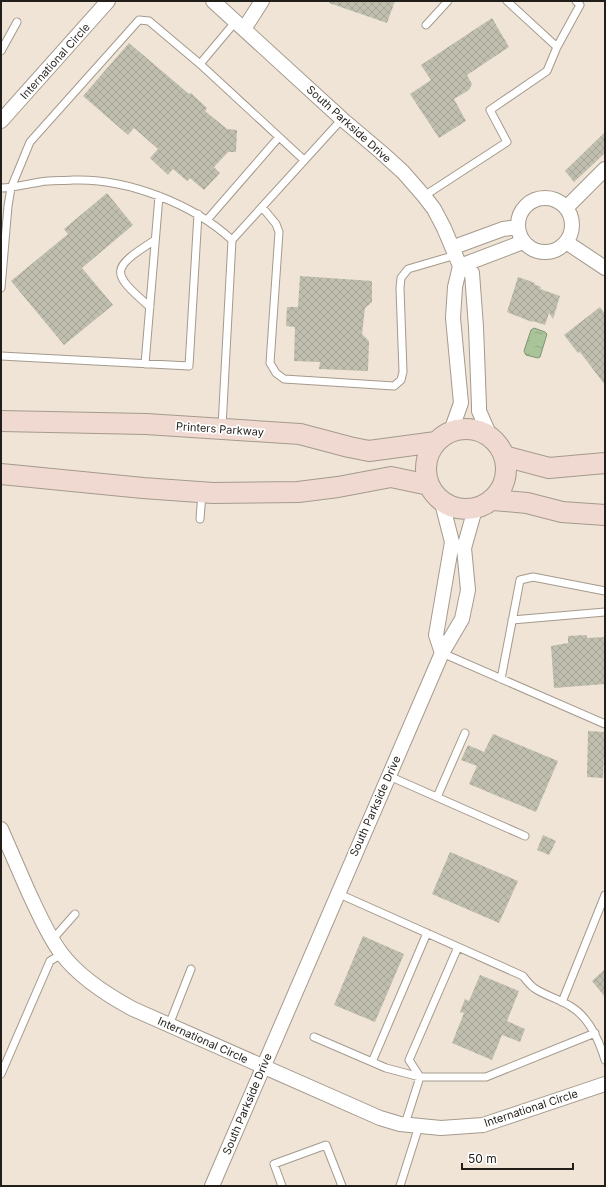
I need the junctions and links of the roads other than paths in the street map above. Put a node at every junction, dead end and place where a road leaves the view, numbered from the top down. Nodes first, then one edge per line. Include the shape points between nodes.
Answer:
1 (108, 1) edge
2 (212, 1) edge
3 (262, 1) edge
4 (448, 1) edge
5 (507, 1) edge
6 (576, 1) edge
7 (16, 22) dead end
8 (240, 25) junction
9 (426, 26) dead end
10 (557, 47) junction
11 (1, 52) edge
12 (200, 64) junction
13 (342, 119) junction
14 (1, 121) edge
15 (279, 137) junction
16 (304, 160) junction
17 (605, 170) edge
18 (1, 188) edge
19 (11, 188) junction
20 (159, 196) junction
21 (424, 196) junction
22 (262, 207) junction
23 (566, 208) junction
24 (198, 214) junction
25 (207, 220) junction
26 (518, 227) junction
27 (155, 240) junction
28 (232, 240) junction
29 (523, 242) junction
30 (566, 242) junction
31 (457, 256) junction
32 (605, 268) edge
33 (1, 288) edge
34 (150, 308) junction
35 (1, 356) edge
36 (145, 364) junction
37 (1, 421) edge
38 (222, 429) junction
39 (490, 436) junction
40 (443, 437) junction
41 (504, 456) junction
42 (605, 463) edge
43 (4, 477) edge
44 (429, 485) junction
45 (202, 492) junction
46 (493, 500) junction
47 (442, 503) junction
48 (475, 509) junction
49 (605, 515) edge
50 (200, 519) dead end
51 (605, 591) edge
52 (605, 612) edge
53 (512, 620) junction
54 (442, 653) junction
55 (501, 679) junction
56 (605, 724) edge
57 (465, 733) dead end
58 (389, 776) junction
59 (437, 797) junction
60 (1, 829) edge
61 (525, 836) dead end
62 (337, 893) junction
63 (605, 895) edge
64 (75, 914) dead end
65 (427, 933) junction
66 (52, 940) junction
67 (458, 947) junction
68 (62, 954) junction
69 (191, 969) dead end
70 (562, 1002) junction
71 (168, 1025) junction
72 (595, 1033) junction
73 (314, 1037) dead end
74 (605, 1060) edge
75 (372, 1062) junction
76 (263, 1066) junction
77 (1, 1074) edge
78 (420, 1077) junction
79 (605, 1084) edge
80 (405, 1124) junction
81 (419, 1126) junction
82 (212, 1186) edge
83 (282, 1186) edge
84 (342, 1186) edge
85 (400, 1186) edge

1 - 14 street, International Circle
2 - 8 street, South Parkside Drive
3 - 8 street
4 - 9 lane
5 - 10 lane
6 - 10 lane via 580,5
7 - 11 lane
8 - 12 lane
8 - 13 street, South Parkside Drive
10 - 21 lane via 547,71 490,110 507,142
12 - 15 lane
12 - 19 lane via 149,21 139,20 30,142
13 - 16 lane
13 - 21 street, South Parkside Drive via 403,172
15 - 16 lane
15 - 25 lane
16 - 22 lane
17 - 23 street
18 - 19 lane
19 - 20 lane via 41,182 91,180
19 - 33 lane
20 - 24 lane
20 - 27 lane
21 - 31 street, South Parkside Drive via 434,209
22 - 28 lane
22 - 31 lane via 276,224 279,232 270,363 276,373 284,379 394,386 401,380 403,372 401,278 408,269
23 - 26 street via 558,202 546,198 539,199 523,210
23 - 30 street via 572,223
24 - 25 lane
24 - 36 lane via 189,366
25 - 28 lane
26 - 29 street
26 - 31 street via 504,229
27 - 34 lane
27 - 34 lane via 131,255 120,271 122,281
28 - 38 lane
29 - 30 street via 539,252 559,249
29 - 31 street
30 - 32 street
31 - 39 street, South Parkside Drive via 472,273 478,406
31 - 40 street via 452,318 461,404
34 - 36 lane
35 - 36 lane
37 - 38 main road, Printers Parkway via 146,424
38 - 40 main road, Printers Parkway via 300,434 369,451
39 - 40 main road, South Parkside Drive via 470,429
39 - 41 main road, South Parkside Drive via 503,450
40 - 44 main road via 428,458 426,475
41 - 42 main road via 549,468
41 - 46 main road via 506,469 503,488
43 - 45 main road
44 - 45 main road via 391,477 338,488 298,492
44 - 47 main road
45 - 50 lane
46 - 48 main road
46 - 49 main road via 527,503 562,512
47 - 48 main road via 454,508
47 - 54 street via 452,542 436,635
48 - 54 street, South Parkside Drive via 464,548 468,590 462,619
51 - 53 lane via 533,577 520,580
52 - 53 lane
53 - 55 lane
54 - 55 lane
54 - 58 street, South Parkside Drive
55 - 56 lane
57 - 59 lane
58 - 59 lane
58 - 62 street, South Parkside Drive
59 - 61 lane
60 - 66 street, International Circle
62 - 65 lane
62 - 76 street, South Parkside Drive
63 - 70 lane
64 - 66 lane
65 - 67 lane
65 - 75 lane
66 - 68 street, International Circle
67 - 70 lane via 523,976 533,987
67 - 78 lane via 409,1060
68 - 71 street, International Circle via 87,979 116,1000
68 - 77 lane via 50,961
69 - 71 lane
70 - 72 lane via 572,1007
71 - 76 street, International Circle
72 - 74 lane
72 - 78 lane via 486,1077
73 - 75 lane
75 - 78 lane
76 - 80 street, International Circle via 380,1118
76 - 82 street, South Parkside Drive
78 - 80 lane
79 - 81 street, International Circle via 483,1124 441,1128
80 - 81 street, International Circle
81 - 85 lane
83 - 84 lane via 274,1164 326,1145

